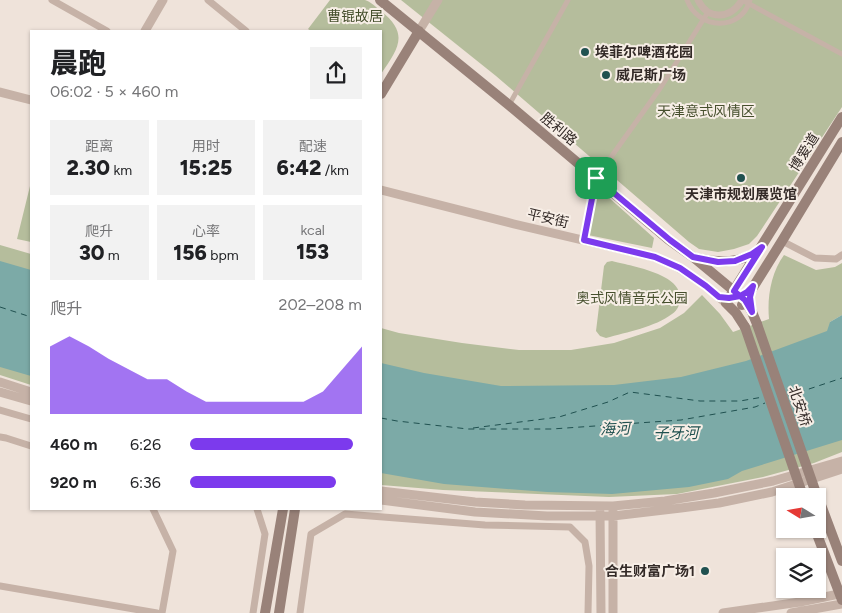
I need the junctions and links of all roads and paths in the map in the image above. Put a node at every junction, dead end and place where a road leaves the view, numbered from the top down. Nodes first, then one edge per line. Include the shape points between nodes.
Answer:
1 (52, 0) edge
2 (163, 0) edge
3 (208, 0) edge
4 (380, 0) edge
5 (438, 0) edge
6 (568, 0) edge
7 (687, 0) edge
8 (698, 0) edge
9 (745, 1) edge
10 (708, 12) junction
11 (704, 20) junction
12 (105, 30) edge
13 (146, 30) edge
14 (245, 30) edge
15 (419, 31) junction
16 (842, 54) edge
17 (0, 92) edge
18 (382, 92) edge
19 (30, 100) edge
20 (508, 105) junction
21 (842, 116) edge
22 (842, 142) edge
23 (596, 178) junction
24 (382, 190) edge
25 (584, 240) junction
26 (782, 241) junction
27 (762, 247) junction
28 (842, 256) edge
29 (693, 257) junction
30 (753, 286) junction
31 (732, 298) junction
32 (752, 312) junction
33 (757, 324) joint
34 (0, 382) edge
35 (0, 392) edge
36 (30, 392) edge
37 (30, 401) edge
38 (0, 410) edge
39 (30, 419) edge
40 (0, 437) edge
41 (30, 446) edge
42 (842, 461) edge
43 (842, 469) edge
44 (800, 488) edge
45 (814, 488) edge
46 (382, 491) edge
47 (382, 500) edge
48 (613, 506) junction
49 (600, 507) junction
50 (153, 510) edge
51 (257, 510) edge
52 (283, 510) edge
53 (295, 510) edge
54 (600, 516) junction
55 (613, 516) junction
56 (826, 519) edge
57 (818, 538) edge
58 (842, 561) edge
59 (0, 586) edge
60 (841, 598) edge
61 (157, 613) edge
62 (162, 613) edge
63 (253, 613) edge
64 (265, 613) edge
65 (279, 613) edge
66 (300, 613) edge
67 (588, 613) edge
68 (601, 613) edge
69 (613, 613) edge
70 (724, 613) edge
71 (791, 613) edge

1 - 12 street
2 - 13 street
3 - 14 street
4 - 15 main road, 胜利路
5 - 15 street
6 - 20 street
7 - 11 street via 695,14
8 - 10 street
9 - 10 street via 724,15
9 - 11 street via 742,13 734,19 724,23
9 - 16 street
10 - 11 street
11 - 23 street
15 - 18 main road
15 - 20 main road, 胜利路
17 - 19 street
20 - 23 main road, 胜利路
21 - 27 main road, 博爱道
22 - 26 main road, 博爱道
23 - 25 street
23 - 29 main road, 胜利路
24 - 25 street, 平安街
25 - 31 street, 平安街 via 664,260
26 - 28 street via 815,258 836,259
26 - 30 main road, 博爱道
27 - 29 main road via 735,261 718,262
27 - 31 main road, 博爱道
29 - 31 main road, 胜利路
30 - 31 main road
30 - 32 main road via 750,297
31 - 32 main road, 胜利路
31 - 44 main road, 北安桥, bridge
32 - 33 main road, 胜利路
33 - 45 main road, 北安桥, bridge
34 - 36 street
35 - 37 street
38 - 39 street
40 - 41 street
42 - 48 street via 714,494
43 - 55 street via 772,492
46 - 49 street via 475,502
47 - 54 street via 475,512
48 - 49 street
48 - 55 street
49 - 54 street
50 - 62 street via 173,551
51 - 63 street via 265,534
52 - 64 main road
53 - 65 main road
54 - 55 street
54 - 68 street
55 - 69 street
56 - 58 main road, 北安桥
57 - 60 main road
59 - 61 street
60 - 70 street
60 - 71 street
66 - 67 street via 311,534 345,514 485,525 570,527 585,542 589,566

